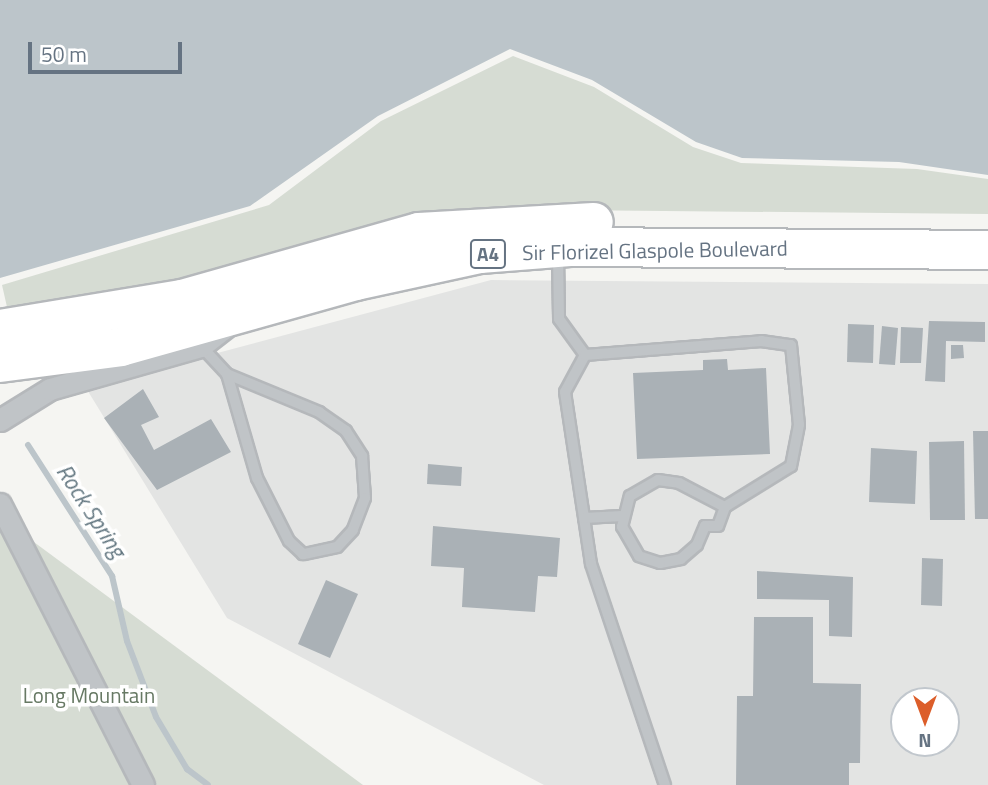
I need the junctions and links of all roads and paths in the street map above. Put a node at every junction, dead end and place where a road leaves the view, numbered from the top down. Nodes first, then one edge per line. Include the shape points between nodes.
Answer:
1 (988, 225) edge
2 (558, 247) junction
3 (988, 250) edge
4 (235, 319) junction
5 (0, 329) edge
6 (201, 346) junction
7 (585, 355) junction
8 (0, 363) edge
9 (227, 374) junction
10 (0, 420) edge
11 (0, 504) edge
12 (725, 507) junction
13 (622, 516) junction
14 (584, 519) junction
15 (143, 785) edge
16 (665, 785) edge

1 - 5 highway, Sir Florizel Glaspole Boulevard / A4 via 505,223 419,232 183,299
2 - 3 highway, Sir Florizel Glaspole Boulevard / A4
2 - 4 highway, Sir Florizel Glaspole Boulevard / A4 via 480,254 368,278
2 - 7 lane via 559,319
4 - 6 street
4 - 8 highway, Sir Florizel Glaspole Boulevard / A4 via 121,346
6 - 9 lane
6 - 10 street via 50,389
7 - 12 lane via 761,341 790,345 798,371 798,450 790,466
7 - 14 lane via 565,392
9 - 9 lane via 319,412 346,432 362,456 365,498 352,530 337,547 303,554 289,541 257,478
11 - 15 street
12 - 13 lane via 679,483 657,480 638,489
12 - 13 lane via 718,526 705,526 690,553 671,562 649,561 631,548
13 - 14 lane
14 - 16 lane via 591,564

